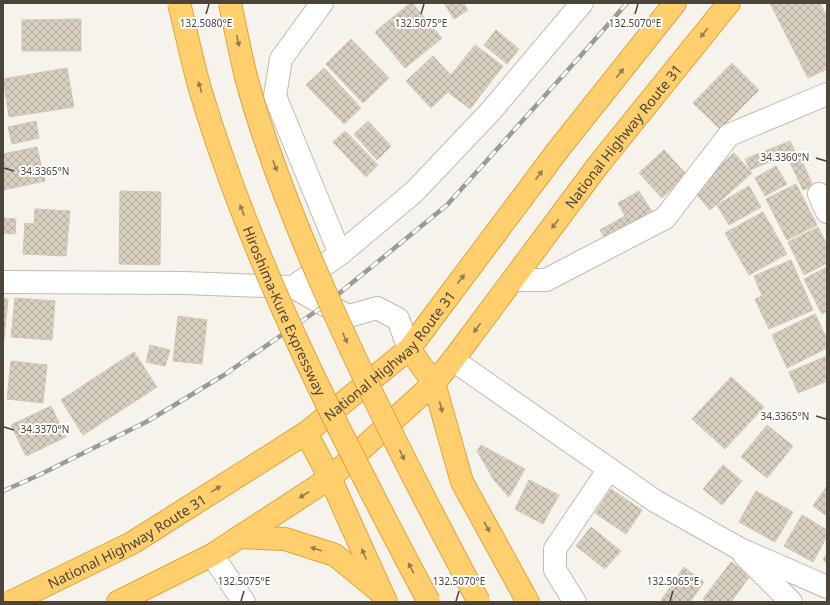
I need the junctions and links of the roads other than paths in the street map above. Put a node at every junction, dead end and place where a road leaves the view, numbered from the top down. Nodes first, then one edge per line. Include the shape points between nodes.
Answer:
1 (179, 3) edge
2 (230, 3) edge
3 (322, 3) edge
4 (582, 3) edge
5 (675, 3) edge
6 (729, 3) edge
7 (827, 94) edge
8 (340, 254) junction
9 (513, 280) junction
10 (3, 282) edge
11 (293, 287) junction
12 (409, 349) junction
13 (454, 360) junction
14 (434, 383) junction
15 (306, 433) junction
16 (608, 469) junction
17 (330, 478) junction
18 (239, 537) junction
19 (740, 549) junction
20 (212, 555) junction
21 (827, 587) edge
22 (384, 598) edge
23 (10, 602) edge
24 (118, 602) edge
25 (244, 602) edge
26 (429, 602) edge
27 (479, 602) edge
28 (528, 602) edge
29 (575, 602) edge
30 (790, 602) edge

26 -> 1 highway, Hiroshima-Kure Expressway, bridge via 307,363 259,253 226,169 200,88
2 -> 27 highway, bridge via 246,76 301,237 356,360
3 - 8 street via 281,60 275,96
4 - 8 street via 490,112 419,186
12 -> 5 highway, National Highway Route 31 via 558,150
6 -> 9 highway, National Highway Route 31 via 600,164
7 - 9 street via 729,135 665,218 546,280
8 - 11 street
9 -> 13 highway, National Highway Route 31
10 - 11 street via 184,283
11 - 12 street via 349,316 378,308 398,319
12 - 14 highway
12 - 15 highway, National Highway Route 31
13 - 14 highway, National Highway Route 31
13 - 16 street
14 - 17 highway, National Highway Route 31
14 -> 28 highway via 462,482
15 - 17 highway
23 -> 15 highway, National Highway Route 31 via 132,543
16 - 19 street via 655,501
16 - 29 street via 555,549 555,570
17 -> 18 highway, National Highway Route 31
22 -> 17 highway
18 - 20 highway, National Highway Route 31
22 -> 18 highway via 335,555 285,540
19 - 21 street
19 - 30 street
20 - 24 highway, National Highway Route 31
20 - 25 street

